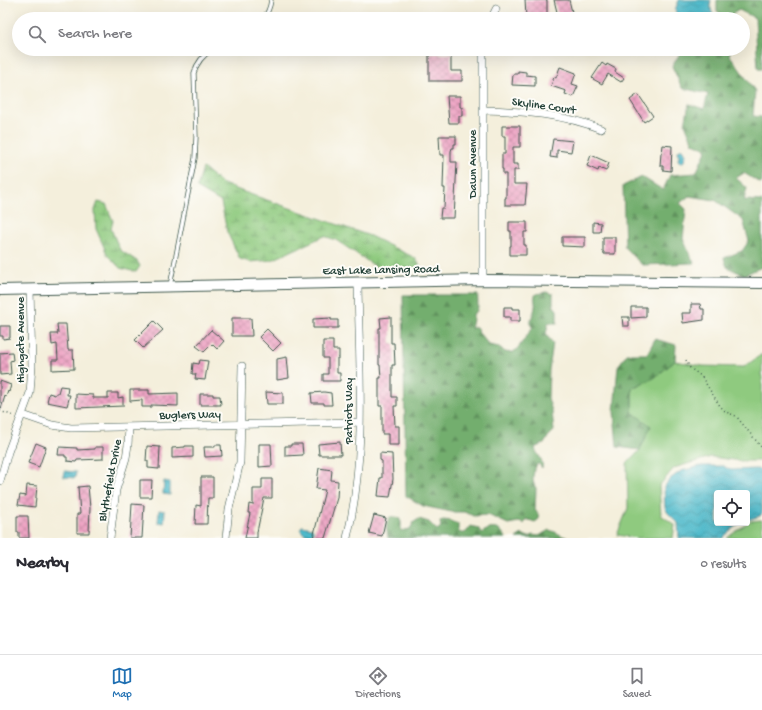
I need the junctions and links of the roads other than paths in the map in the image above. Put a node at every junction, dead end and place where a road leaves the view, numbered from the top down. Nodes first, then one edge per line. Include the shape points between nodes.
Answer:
1 (271, 0) edge
2 (496, 9) dead end
3 (268, 12) edge
4 (494, 12) edge
5 (202, 56) edge
6 (483, 56) edge
7 (483, 110) junction
8 (601, 129) dead end
9 (483, 280) junction
10 (358, 283) junction
11 (762, 283) edge
12 (170, 287) junction
13 (0, 290) edge
14 (30, 290) junction
15 (242, 366) dead end
16 (22, 417) junction
17 (360, 422) junction
18 (242, 424) junction
19 (129, 427) junction
20 (0, 481) edge
21 (110, 538) edge
22 (226, 538) edge
23 (348, 538) edge

1 - 3 lane
2 - 4 street
5 - 12 lane via 194,73 195,158
6 - 7 street, Dawn Avenue
7 - 8 street, Skyline Court via 549,114
7 - 9 street, Dawn Avenue
9 - 10 main road, East Lake Lansing Road
9 - 11 main road, East Lake Lansing Road
10 - 12 main road, East Lake Lansing Road
10 - 17 street, Patriots Way
12 - 14 main road, East Lake Lansing Road
13 - 14 main road, East Lake Lansing Road
14 - 16 street, Highgate Avenue via 31,383
15 - 18 street
16 - 19 street, Buglers Way via 70,428
16 - 20 street, Highgate Avenue
17 - 18 street, Buglers Way
17 - 23 street, Patriots Way via 356,498
18 - 19 street, Buglers Way
18 - 22 street via 240,462 229,509
19 - 21 street, Blythefield Drive via 126,458 116,490

